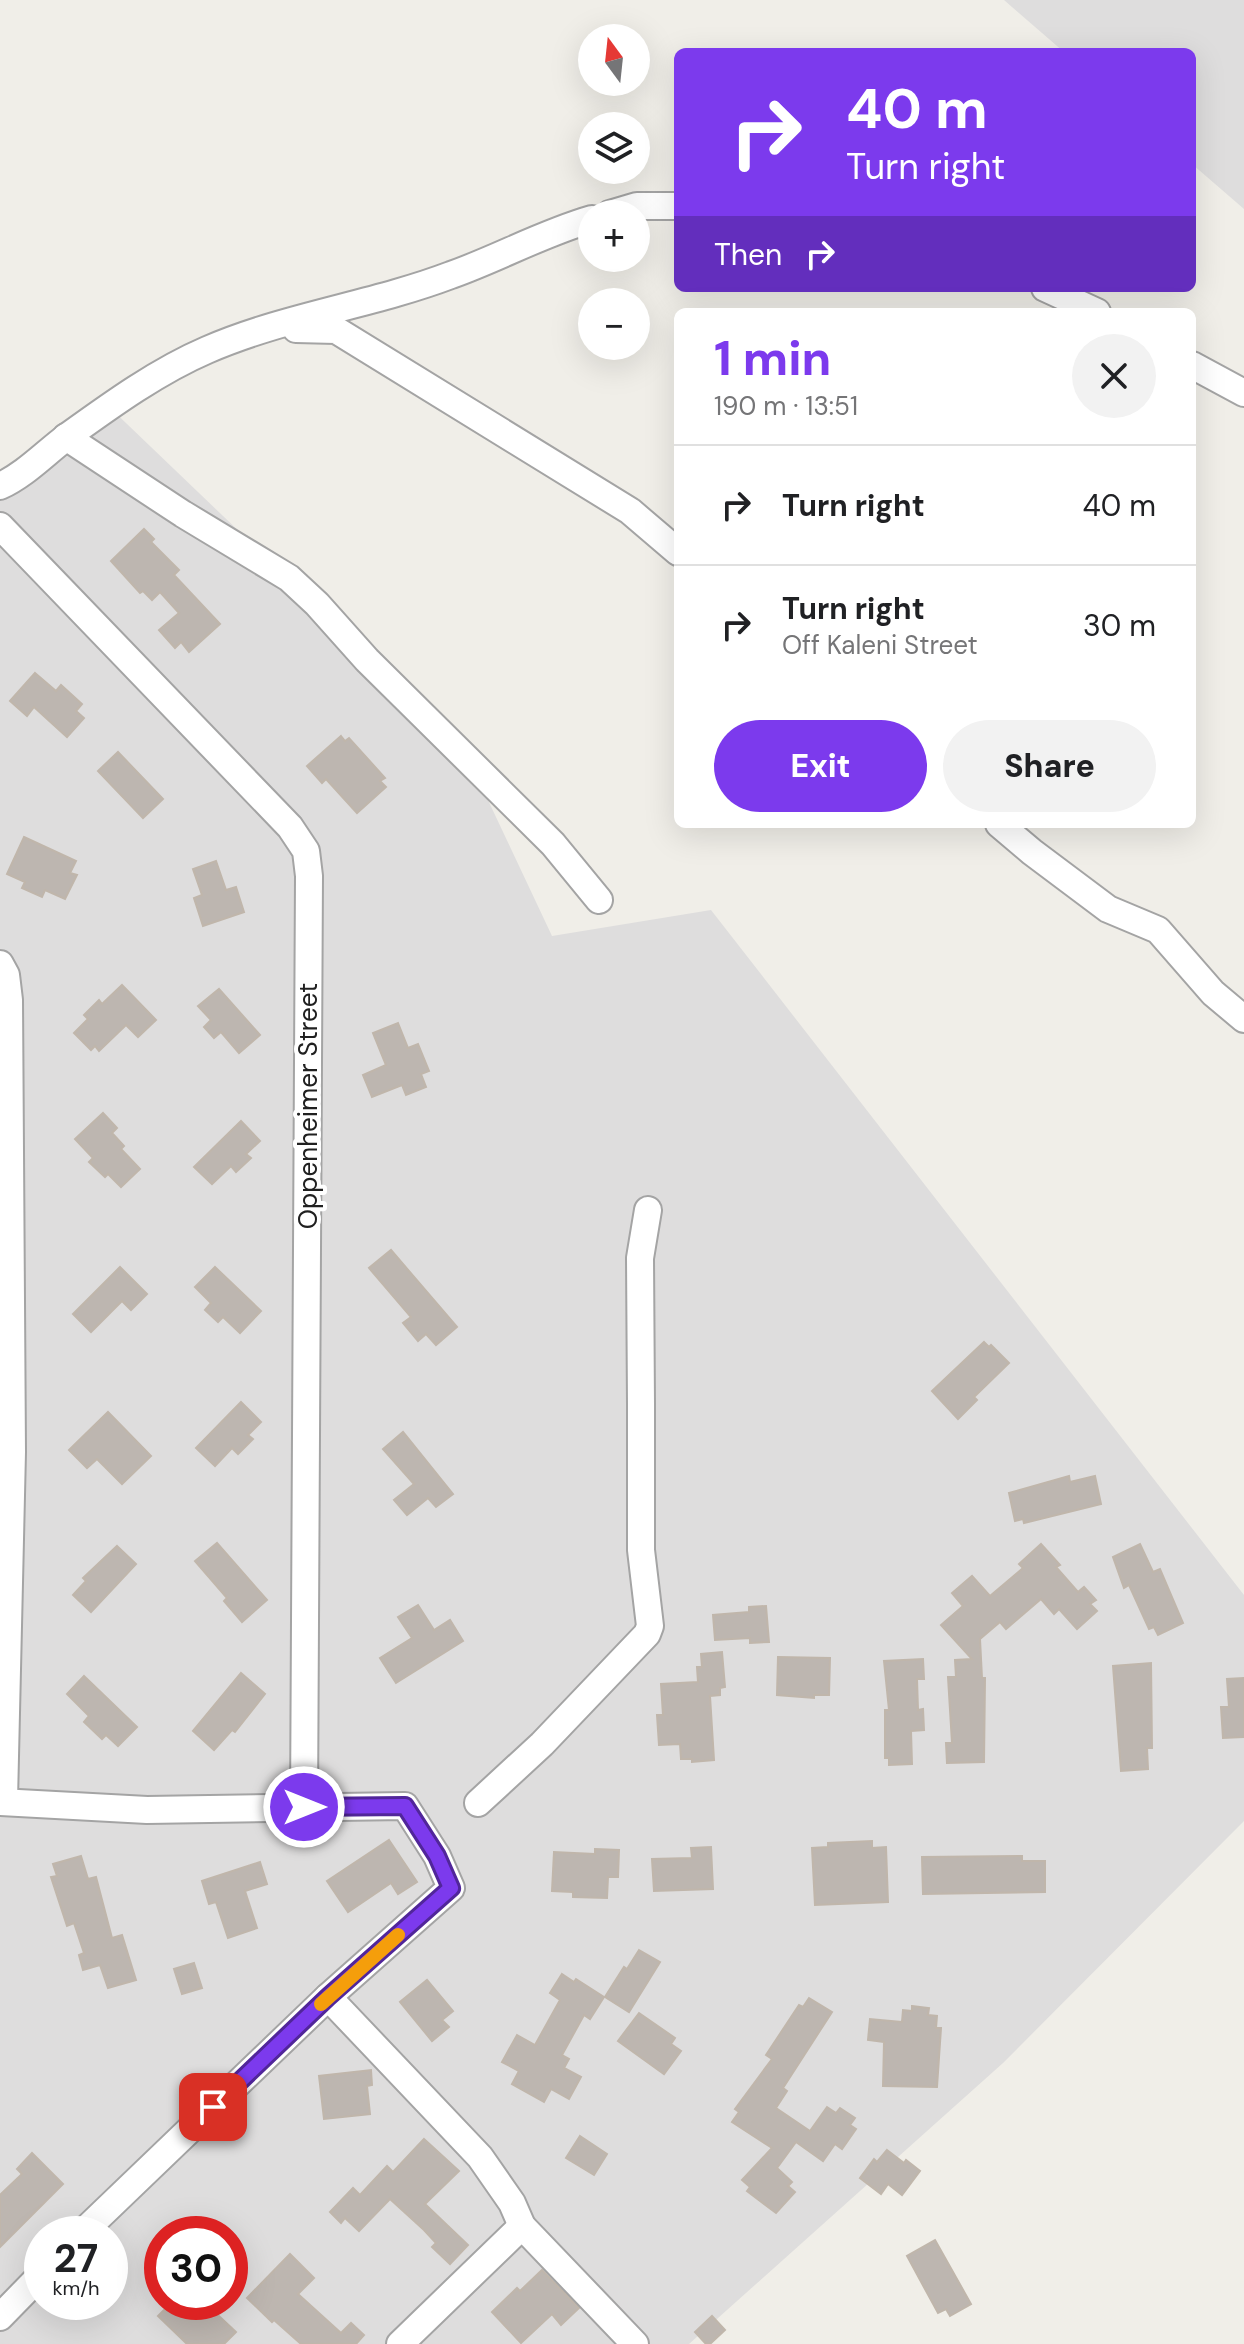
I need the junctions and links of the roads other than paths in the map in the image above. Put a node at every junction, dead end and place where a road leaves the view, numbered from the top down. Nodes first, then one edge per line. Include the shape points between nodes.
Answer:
1 (650, 206) edge
2 (674, 206) edge
3 (578, 223) edge
4 (1054, 292) edge
5 (1088, 308) edge
6 (271, 328) junction
7 (1196, 367) edge
8 (1244, 393) edge
9 (66, 437) junction
10 (0, 486) edge
11 (0, 526) edge
12 (674, 549) edge
13 (1004, 828) edge
14 (599, 900) dead end
15 (0, 964) edge
16 (1244, 1019) edge
17 (648, 1210) dead end
18 (2, 1801) edge
19 (478, 1803) dead end
20 (304, 1807) junction
21 (328, 1997) junction
22 (100, 2216) edge
23 (522, 2226) junction
24 (24, 2292) edge
25 (0, 2317) edge
26 (400, 2344) edge
27 (635, 2344) edge

1 - 2 street
3 - 6 street via 450,276
4 - 5 street
6 - 9 street via 207,350
6 - 12 street via 336,330 630,511
7 - 8 street
9 - 10 street
9 - 14 street via 289,578 553,844
11 - 20 street, Oppenheimer Street via 290,827 306,851
13 - 16 street via 1108,909 1158,930 1213,993
15 - 18 street via 9,1000 12,1452
17 - 19 street via 640,1258 640,1389 641,1550 650,1626 552,1733
18 - 20 street via 147,1810
20 - 21 street via 405,1806 451,1888
21 - 22 street
21 - 23 street via 480,2157
23 - 26 street
23 - 27 street
24 - 25 street

